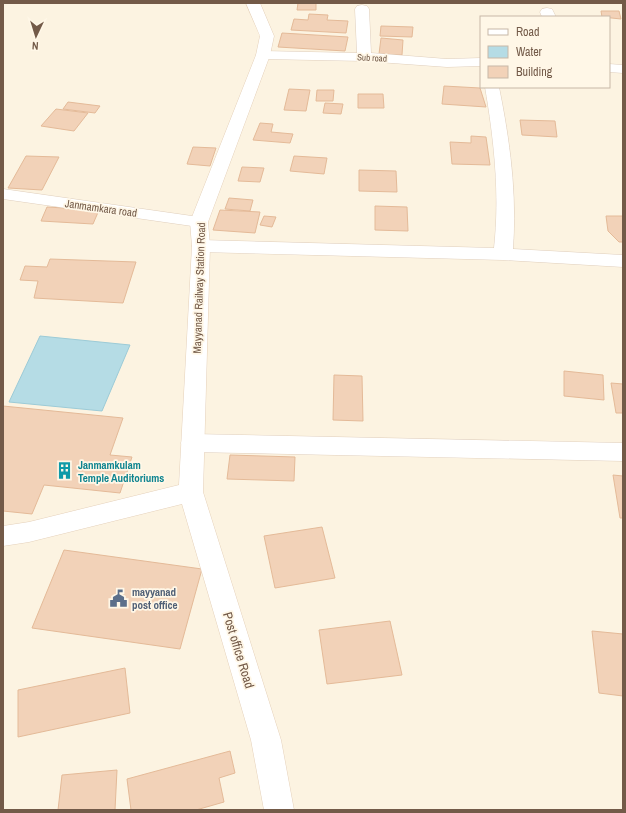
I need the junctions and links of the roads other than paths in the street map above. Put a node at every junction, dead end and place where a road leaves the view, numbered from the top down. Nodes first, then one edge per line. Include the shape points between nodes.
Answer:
1 (253, 3) edge
2 (362, 9) dead end
3 (263, 55) junction
4 (364, 57) junction
5 (480, 62) edge
6 (610, 68) edge
7 (623, 69) edge
8 (492, 88) edge
9 (3, 194) edge
10 (200, 222) junction
11 (201, 246) junction
12 (503, 254) junction
13 (623, 261) edge
14 (192, 443) junction
15 (623, 452) edge
16 (191, 492) junction
17 (3, 536) edge
18 (279, 810) edge

1 - 3 street, Mayyanad Railway Station Road via 267,36
2 - 4 street
3 - 4 street, Sub road
3 - 10 street, Mayyanad Railway Station Road
4 - 5 street, Sub road via 447,63
6 - 7 street
8 - 12 street via 506,184
9 - 10 street, Janmamkara road
10 - 11 street, Mayyanad Railway Station Road
11 - 12 street
11 - 14 street, Mayyanad Railway Station Road
12 - 13 street
14 - 15 street
14 - 16 street, Mayyanad Railway Station Road
16 - 17 street via 29,532
16 - 18 street, Post office Road via 266,740

